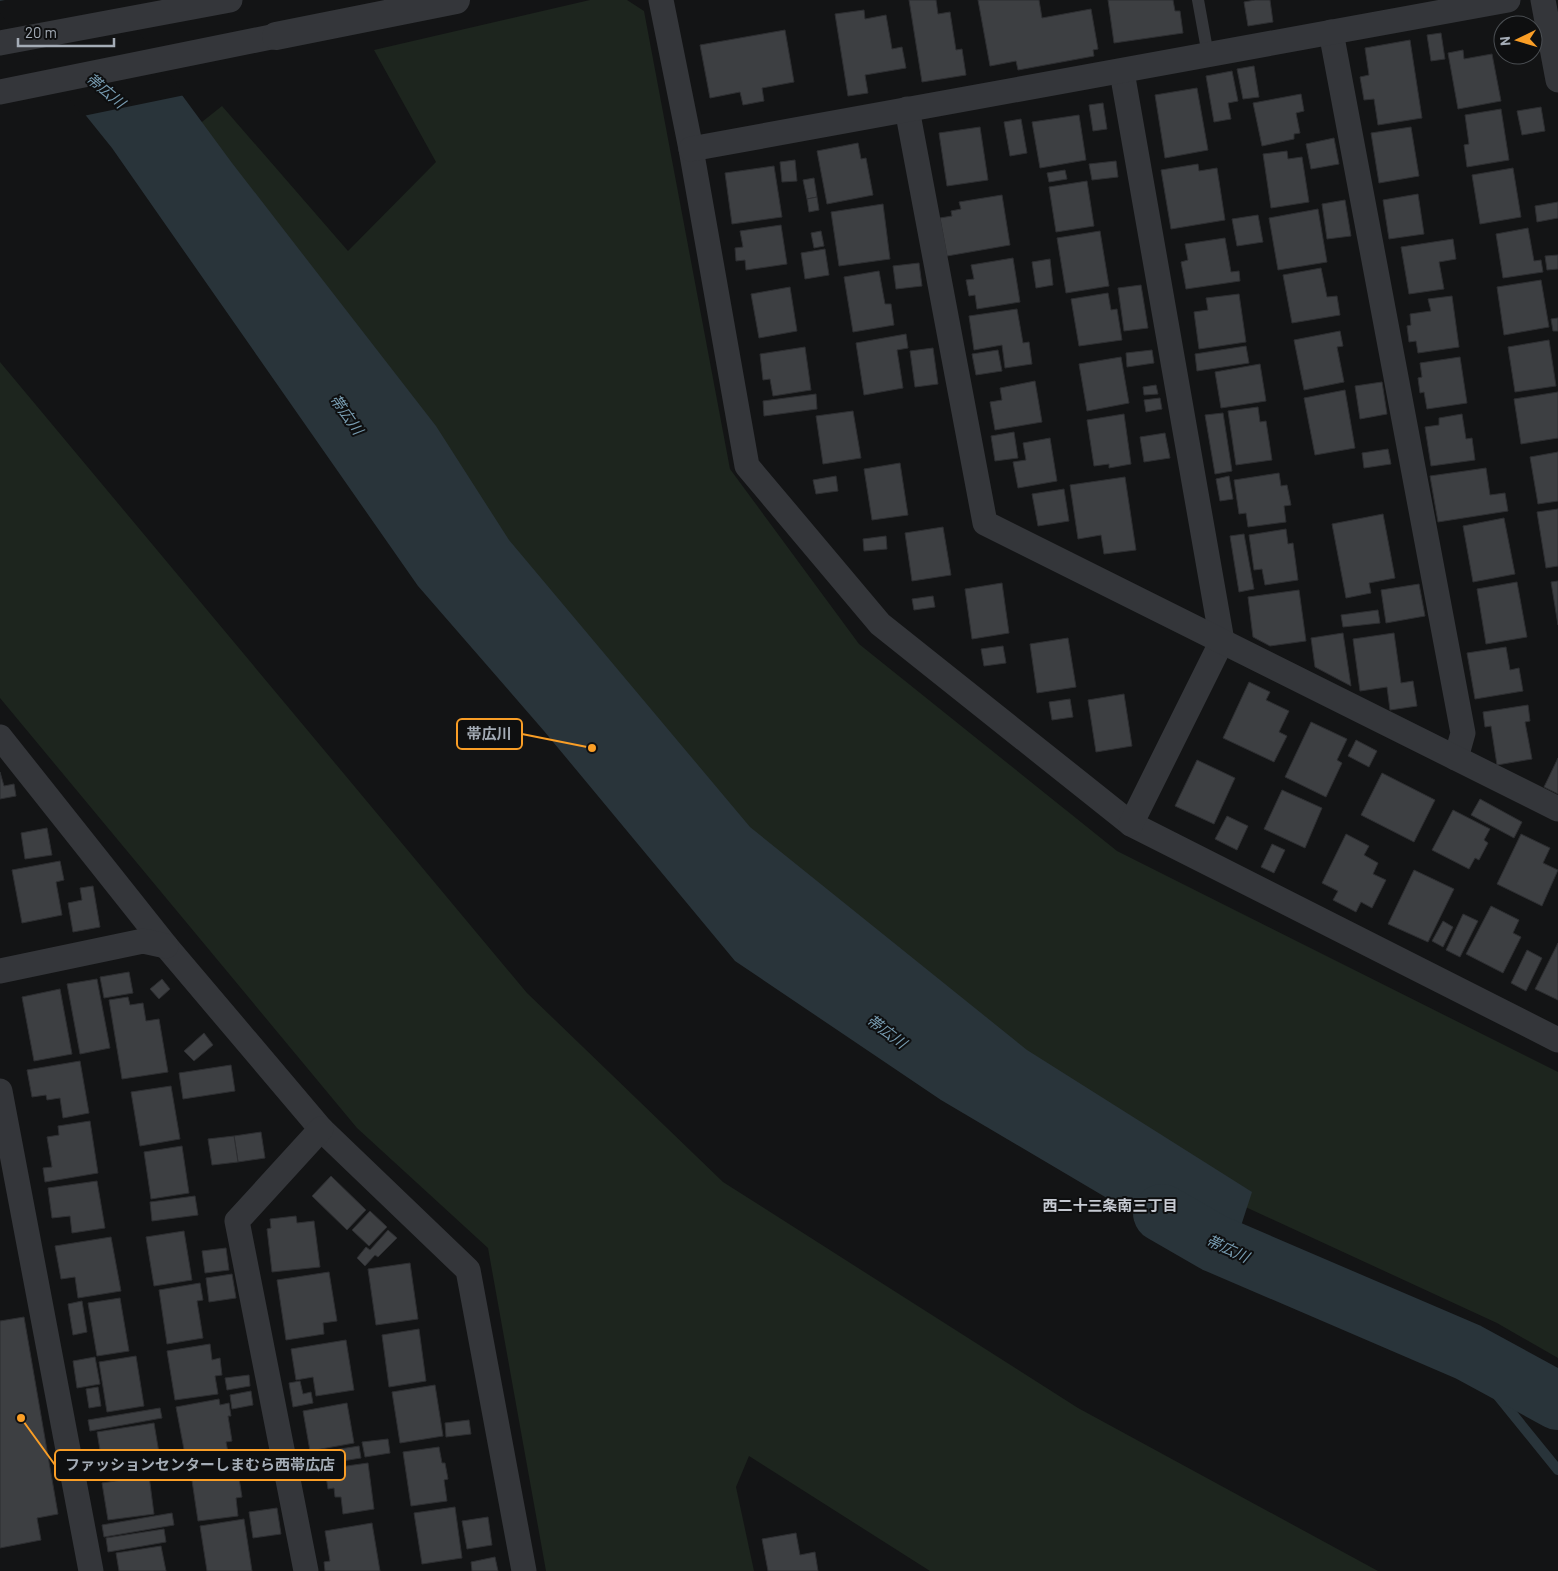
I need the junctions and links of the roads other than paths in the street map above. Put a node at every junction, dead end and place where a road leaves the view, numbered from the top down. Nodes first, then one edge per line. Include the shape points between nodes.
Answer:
1 (230, 0) edge
2 (456, 0) edge
3 (661, 0) edge
4 (1198, 0) edge
5 (1508, 0) edge
6 (1543, 0) edge
7 (1331, 32) junction
8 (276, 36) joint
9 (0, 43) edge
10 (1208, 55) junction
11 (1122, 72) junction
12 (1558, 80) edge
13 (0, 92) edge
14 (907, 109) junction
15 (691, 149) junction
16 (1222, 641) junction
17 (0, 737) edge
18 (1456, 758) junction
19 (1558, 809) edge
20 (1131, 824) junction
21 (166, 946) junction
22 (0, 971) edge
23 (1558, 1040) edge
24 (0, 1091) edge
25 (2, 1118) edge
26 (321, 1129) junction
27 (91, 1571) edge
28 (306, 1571) edge
29 (524, 1571) edge

1 - 9 street
2 - 8 street
3 - 15 street
4 - 10 lane
5 - 7 street
6 - 12 street
7 - 10 street
7 - 18 street via 1463,733
8 - 13 street
10 - 11 street
11 - 14 street
11 - 16 street
14 - 15 street
14 - 16 street via 985,523
15 - 20 street via 747,466 880,624
16 - 18 street
16 - 20 street
17 - 21 street
18 - 19 street
20 - 23 street
21 - 22 street via 143,941
21 - 26 street
24 - 25 street
25 - 27 street
26 - 28 street via 237,1221
26 - 29 street via 468,1270

